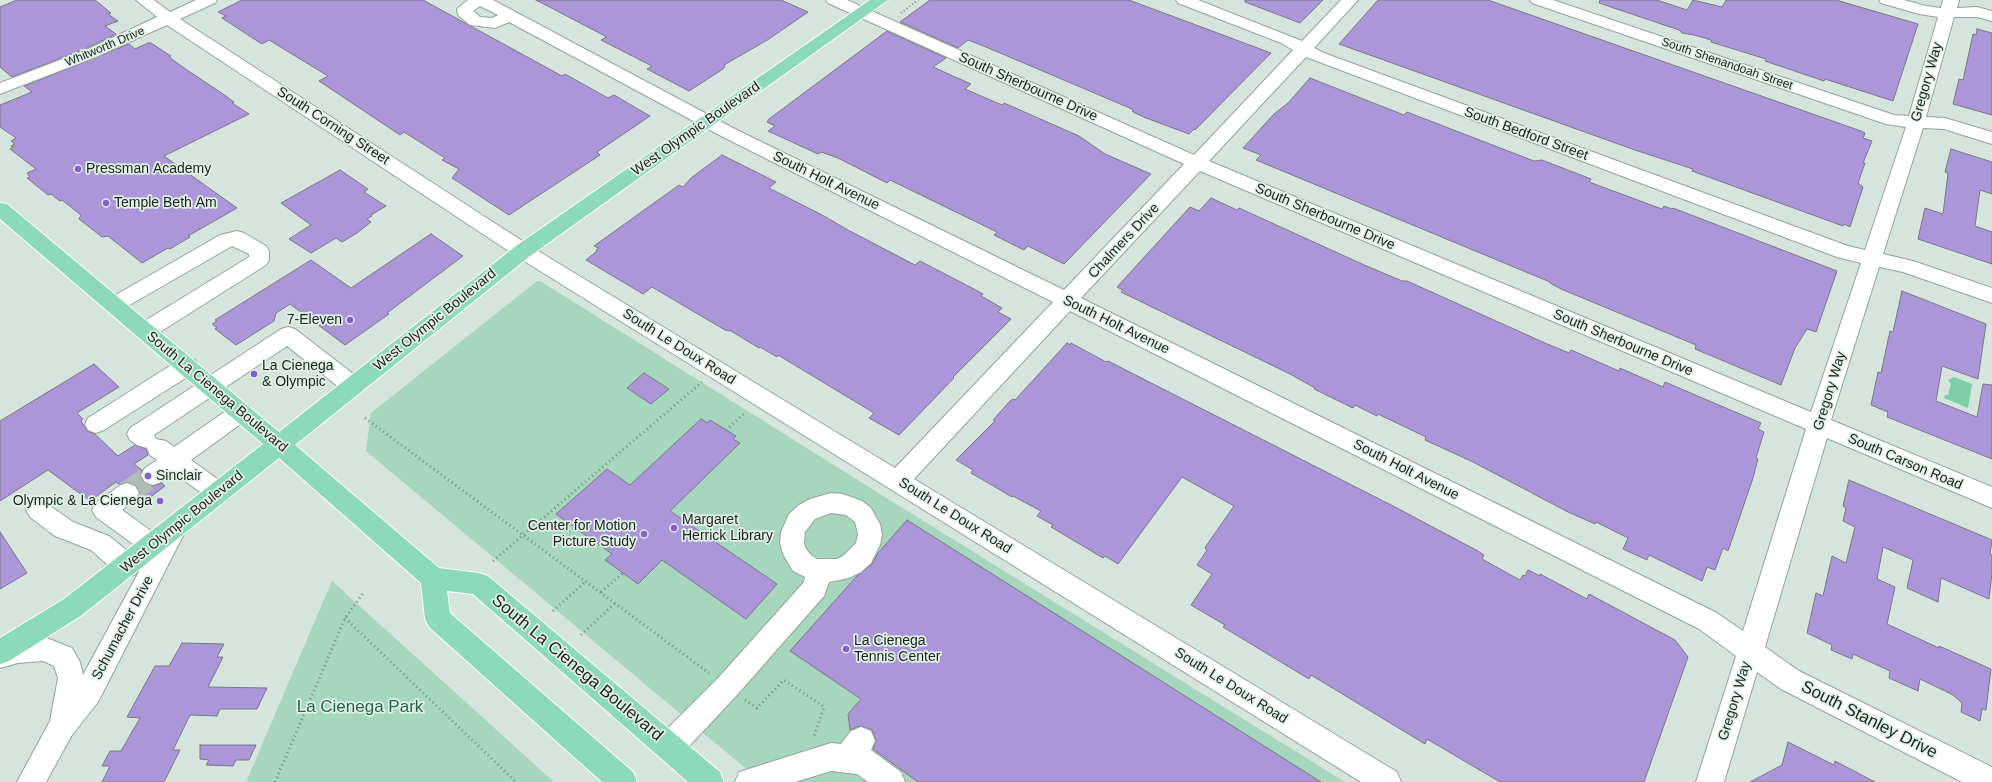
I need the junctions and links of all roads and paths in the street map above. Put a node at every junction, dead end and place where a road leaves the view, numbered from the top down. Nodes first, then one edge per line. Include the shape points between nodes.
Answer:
1 (144, 0) edge
2 (209, 0) edge
3 (478, 0) edge
4 (481, 0) edge
5 (834, 0) edge
6 (880, 0) edge
7 (918, 0) edge
8 (1184, 0) edge
9 (1350, 0) edge
10 (1538, 0) edge
11 (1888, 0) edge
12 (1949, 7) edge
13 (862, 12) junction
14 (510, 15) junction
15 (898, 15) dead end
16 (1992, 16) edge
17 (170, 18) junction
18 (1304, 49) junction
19 (0, 89) edge
20 (707, 121) junction
21 (1916, 122) junction
22 (1992, 138) edge
23 (1197, 163) junction
24 (0, 209) edge
25 (523, 250) junction
26 (1872, 257) junction
27 (1992, 296) edge
28 (1068, 300) junction
29 (114, 305) junction
30 (145, 331) junction
31 (187, 366) junction
32 (703, 381) dead end
33 (210, 386) junction
34 (352, 386) junction
35 (750, 409) dead end
36 (241, 412) junction
37 (365, 418) dead end
38 (96, 424) dead end
39 (1818, 426) junction
40 (726, 430) dead end
41 (279, 444) junction
42 (158, 449) junction
43 (153, 475) tunnel mouth
44 (897, 481) junction
45 (127, 493) tunnel mouth
46 (219, 493) junction
47 (1992, 498) edge
48 (38, 510) dead end
49 (176, 526) junction
50 (524, 535) junction
51 (152, 546) junction
52 (493, 561) dead end
53 (127, 566) junction
54 (820, 570) dead end
55 (623, 573) dead end
56 (433, 578) junction
57 (586, 581) junction
58 (364, 592) dead end
59 (601, 592) junction
60 (615, 603) junction
61 (553, 611) dead end
62 (345, 618) junction
63 (582, 635) dead end
64 (0, 652) edge
65 (1750, 652) junction
66 (0, 656) edge
67 (728, 686) junction
68 (62, 726) junction
69 (669, 747) junction
70 (811, 763) junction
71 (31, 782) edge
72 (275, 782) edge
73 (516, 782) edge
74 (623, 782) edge
75 (710, 782) edge
76 (749, 782) edge
77 (891, 782) edge
78 (1387, 782) edge
79 (1710, 782) edge
80 (1992, 782) edge

1 - 17 street, South Corning Street
2 - 17 street, Whitworth Drive
3 - 14 street via 465,10 466,15 476,22 495,23
4 - 14 street, South Holt Avenue
5 - 13 street, South Sherbourne Drive
6 - 13 main road, West Olympic Boulevard
7 - 15 path
8 - 18 street, South Bedford Street
9 - 18 street, Chalmers Drive
10 - 21 street, South Shenandoah Street via 1892,120
11 - 12 street via 1924,11
12 - 16 street
12 - 21 street, Gregory Way
13 - 20 main road, West Olympic Boulevard
13 - 23 street, South Sherbourne Drive
14 - 20 street, South Holt Avenue
17 - 19 street, Whitworth Drive via 86,56
17 - 25 street, South Corning Street
18 - 23 street, Chalmers Drive
18 - 26 street, South Bedford Street via 1318,57 1829,247
20 - 25 main road, West Olympic Boulevard
20 - 28 street, South Holt Avenue
21 - 22 street, South Shenandoah Street via 1945,124
21 - 26 street, Gregory Way
23 - 28 street, Chalmers Drive
23 - 39 street, South Sherbourne Drive
24 - 29 main road, South La Cienega Boulevard
25 - 34 main road, West Olympic Boulevard
25 - 44 street, South Le Doux Road
26 - 27 street, South Bedford Street
26 - 39 street, Gregory Way
28 - 44 street, Chalmers Drive
28 - 65 street, South Holt Avenue via 1708,621
29 - 30 main road, South La Cienega Boulevard
29 - 30 street via 227,240 238,238 259,252 259,260
30 - 31 main road, South La Cienega Boulevard
31 - 33 main road, South La Cienega Boulevard
31 - 38 street
32 - 50 path
33 - 34 street via 288,335
33 - 36 main road, South La Cienega Boulevard
33 - 42 street via 138,434
34 - 41 main road, West Olympic Boulevard
35 - 40 path
36 - 41 main road, South La Cienega Boulevard
36 - 42 street
37 - 50 path
39 - 47 street, South Carson Road
39 - 65 street, Gregory Way
41 - 46 main road, West Olympic Boulevard
41 - 56 main road, South La Cienega Boulevard
42 - 43 street
42 - 46 street
44 - 78 street, South Le Doux Road
45 - 51 street via 104,510
46 - 49 main road, West Olympic Boulevard
48 - 53 street via 64,529 100,543
49 - 51 main road, West Olympic Boulevard
49 - 68 street, Schumacher Drive via 88,693
50 - 52 path
50 - 57 path
51 - 53 main road, West Olympic Boulevard
53 - 64 main road, West Olympic Boulevard via 74,607
54 - 67 street via 815,588
55 - 59 path
56 - 69 main road, South La Cienega Boulevard via 479,584
56 - 74 main road via 438,619
57 - 59 path
57 - 61 path
58 - 62 path
59 - 60 path
60 - 63 path
60 - 67 path
62 - 72 path
62 - 73 path
65 - 79 street, Gregory Way
65 - 80 street, South Stanley Drive via 1790,680
66 - 68 street, Schumacher Drive via 18,651 44,649 63,657 71,678
67 - 69 street
67 - 70 path via 757,708 784,680 824,707 809,752
68 - 71 street, Schumacher Drive
69 - 75 main road, South La Cienega Boulevard
70 - 76 street
70 - 77 street via 854,749 863,761

